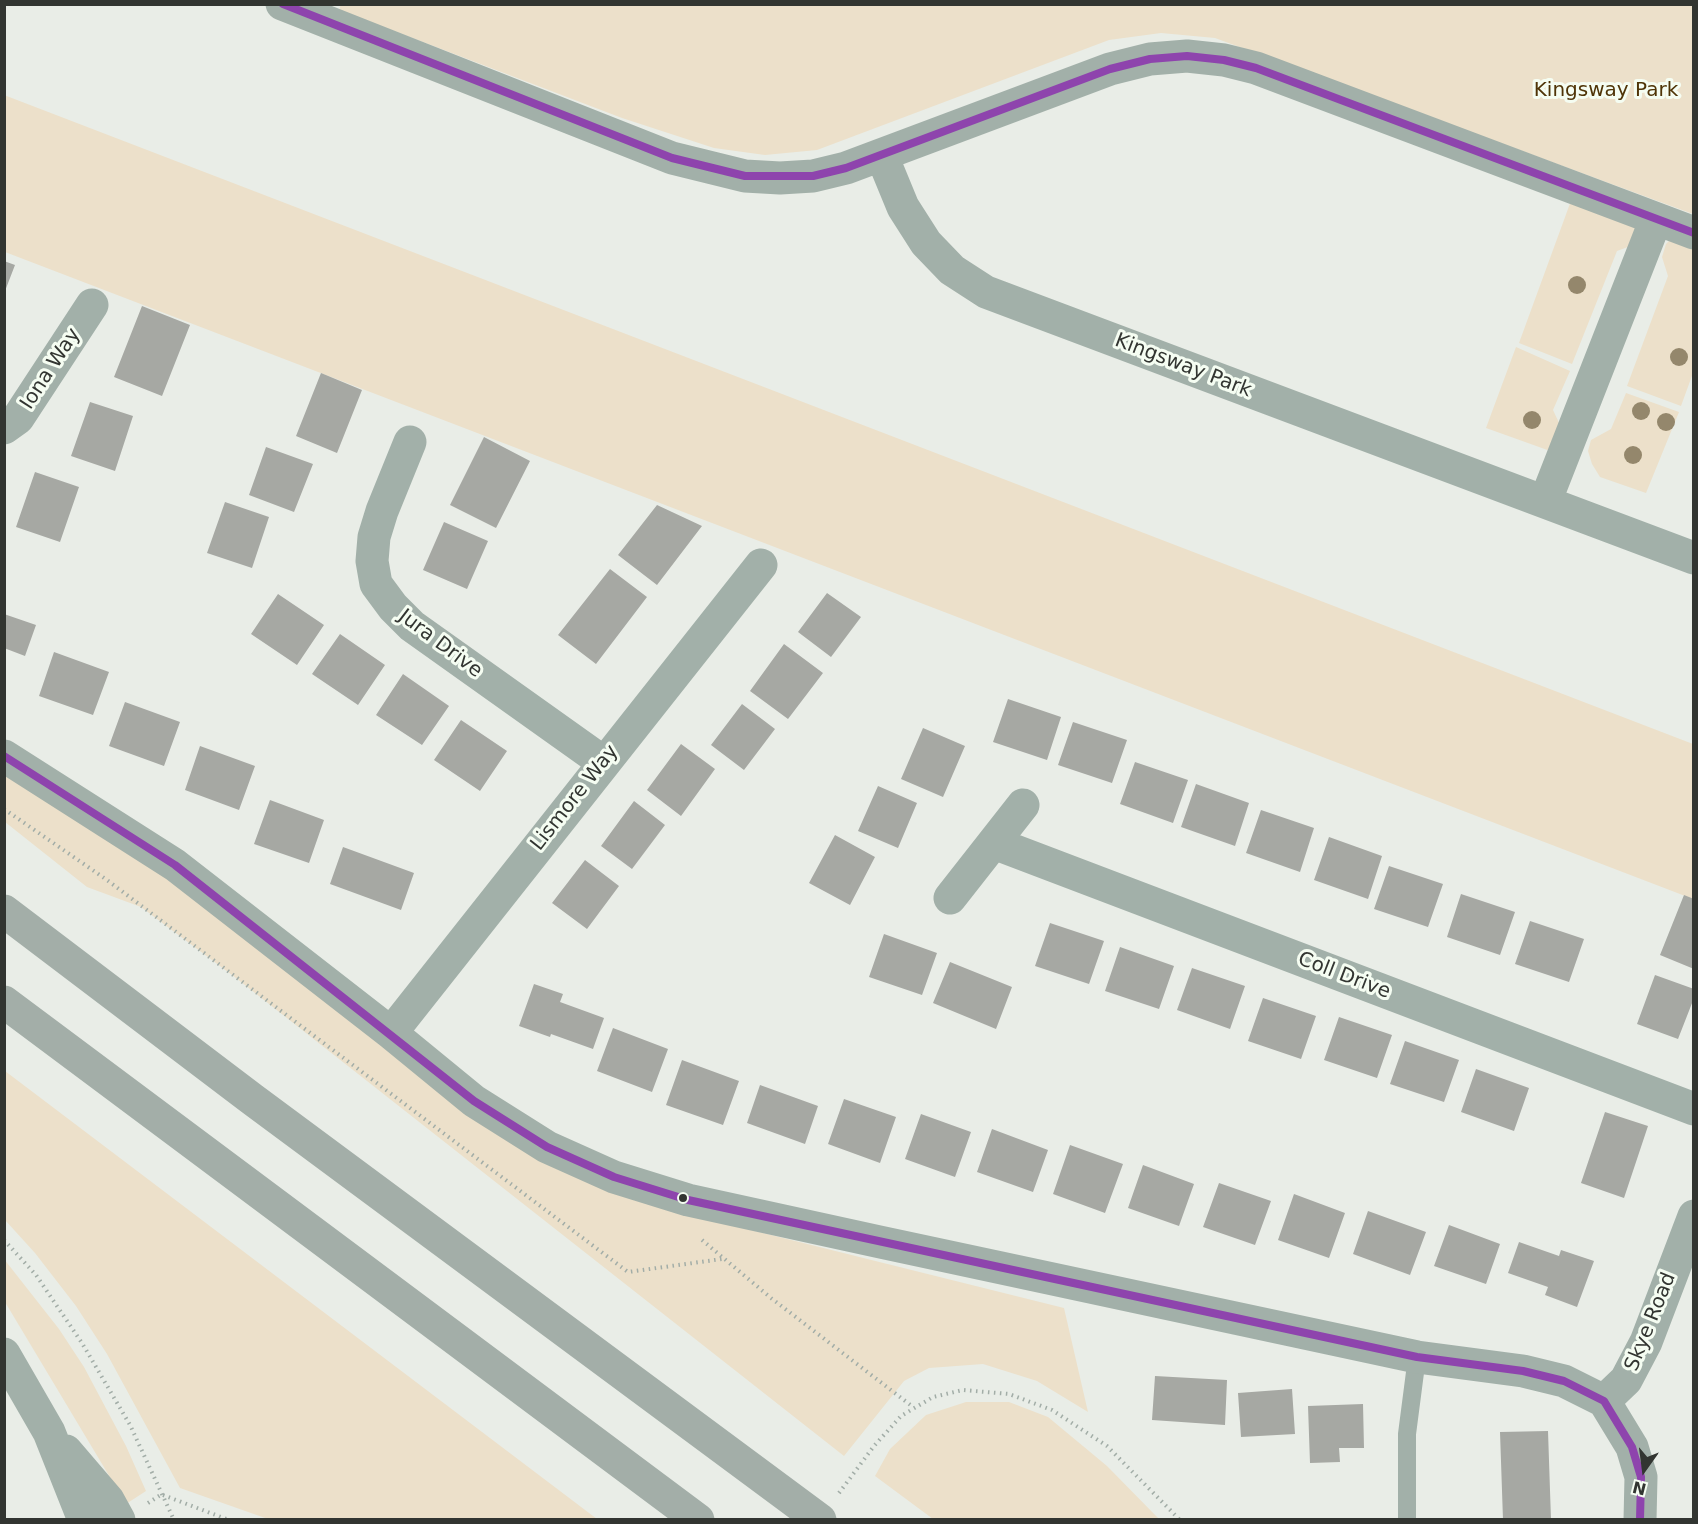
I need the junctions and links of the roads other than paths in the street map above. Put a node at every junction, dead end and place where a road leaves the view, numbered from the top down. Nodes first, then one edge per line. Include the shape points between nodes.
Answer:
1 (282, 4) edge
2 (882, 156) junction
3 (1656, 219) junction
4 (1694, 233) edge
5 (92, 305) dead end
6 (4, 428) edge
7 (410, 442) dead end
8 (1545, 502) junction
9 (1694, 558) edge
10 (762, 565) dead end
11 (4, 756) edge
12 (603, 762) junction
13 (1023, 805) dead end
14 (994, 843) junction
15 (950, 898) dead end
16 (4, 911) edge
17 (4, 1002) edge
18 (391, 1033) junction
19 (1694, 1109) edge
20 (1694, 1216) edge
21 (4, 1354) edge
22 (1417, 1356) junction
23 (1604, 1401) junction
24 (49, 1432) junction
25 (826, 1510) edge
26 (84, 1520) edge
27 (119, 1520) edge
28 (698, 1520) edge
29 (1407, 1520) edge
30 (1640, 1520) edge

1 - 2 street via 708,169 746,176 813,176
2 - 3 street via 1110,69 1150,58 1187,56 1256,68
2 - 8 street, Kingsway Park via 903,207 926,243 952,270 986,292
3 - 4 street
3 - 8 street
5 - 6 street, Iona Way via 18,418
7 - 12 street, Jura Drive via 374,537 372,561 376,584 412,626
8 - 9 street, Kingsway Park
10 - 12 street, Lismore Way
11 - 18 street via 175,865
12 - 18 street, Lismore Way
13 - 14 street
14 - 15 street
14 - 19 street, Coll Drive
16 - 25 highway via 252,1099
17 - 28 highway
18 - 22 street via 474,1101 548,1147 614,1177 688,1200
20 - 23 street, Skye Road via 1646,1342 1626,1380
21 - 24 street
22 - 23 street via 1523,1371 1564,1381
22 - 29 lane via 1407,1434
23 - 30 street via 1632,1447 1641,1478
24 - 26 street
24 - 27 street via 108,1500

